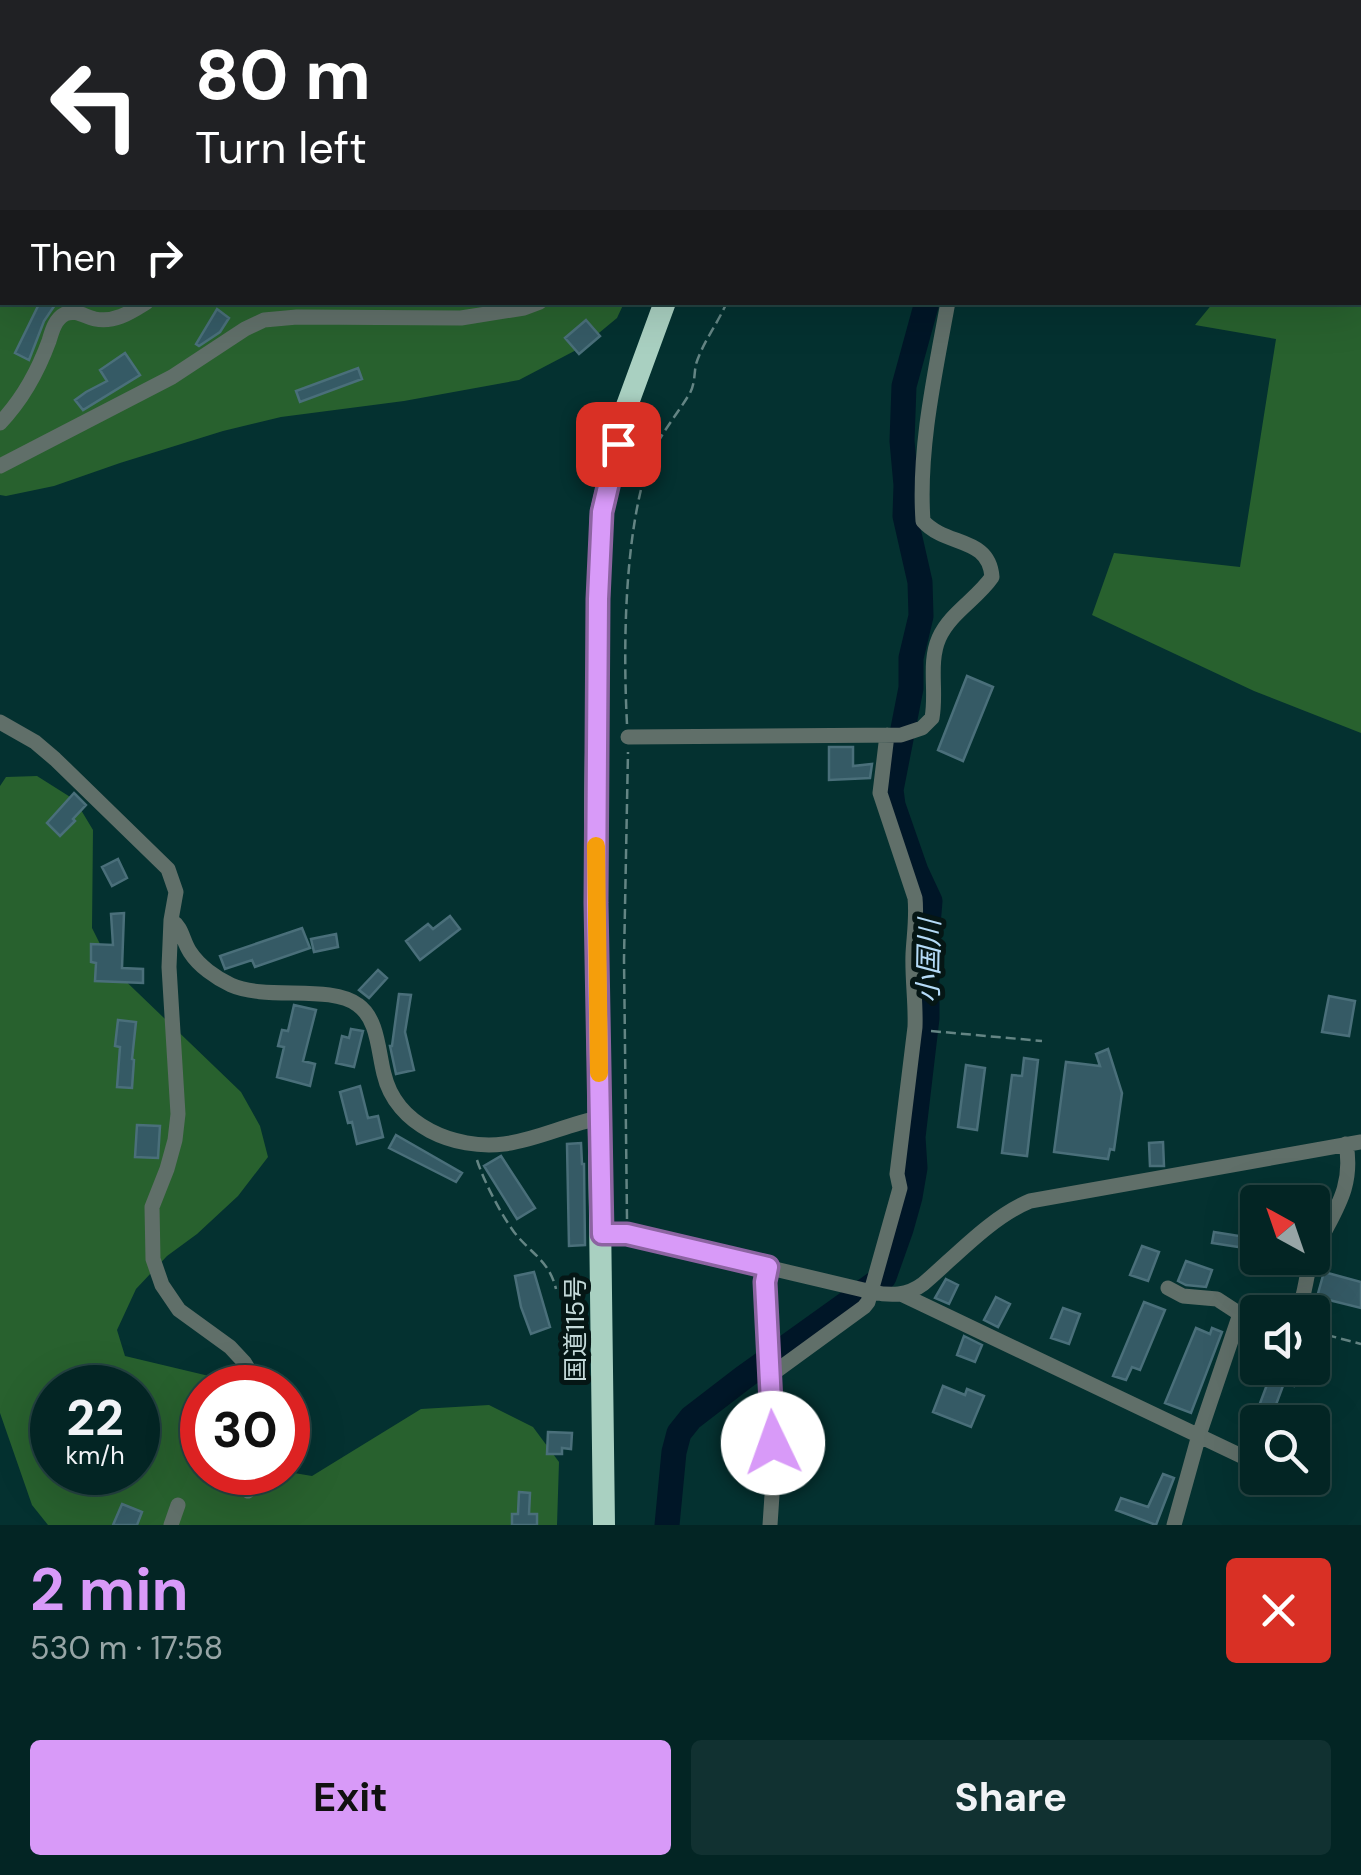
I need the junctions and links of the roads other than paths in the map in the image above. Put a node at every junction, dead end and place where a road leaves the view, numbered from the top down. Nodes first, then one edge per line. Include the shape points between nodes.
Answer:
1 (141, 305) edge
2 (528, 305) edge
3 (664, 305) edge
4 (947, 305) edge
5 (0, 422) edge
6 (0, 466) edge
7 (0, 722) edge
8 (887, 735) junction
9 (628, 737) road end
10 (171, 920) junction
11 (600, 1118) junction
12 (1354, 1143) edge
13 (602, 1234) junction
14 (768, 1267) junction
15 (1168, 1288) dead end
16 (872, 1292) junction
17 (901, 1294) junction
18 (1302, 1295) edge
19 (1240, 1314) joint
20 (245, 1365) edge
21 (768, 1377) junction
22 (1199, 1435) junction
23 (1240, 1455) edge
24 (178, 1505) dead end
25 (170, 1525) edge
26 (604, 1525) edge
27 (770, 1525) edge
28 (1174, 1525) edge

1 - 5 street via 116,318 62,315 30,382
2 - 6 street via 461,318 264,320 172,378
3 - 11 highway, 国道115号 via 626,411 602,512 596,810
4 - 8 street via 925,451 922,521 936,534 978,548 992,577 938,640 932,718 922,728
7 - 10 street via 55,759 168,869 176,892
8 - 9 street
8 - 16 street via 880,793 916,898 916,1003 900,1188
10 - 11 street via 207,970 232,985 356,1003 374,1026 386,1083 405,1113 431,1132 471,1144 506,1144
10 - 20 street via 178,1114 152,1207 153,1259 179,1310
11 - 13 highway, 国道115号
12 - 17 street via 1030,1201
12 - 18 street via 1347,1184
13 - 14 street
13 - 26 highway, 国道115号
14 - 16 street
14 - 21 street
15 - 19 street via 1217,1299
16 - 17 street
16 - 21 street via 864,1307
17 - 22 street
19 - 22 street
21 - 27 street
22 - 23 street
22 - 28 street
24 - 25 street

